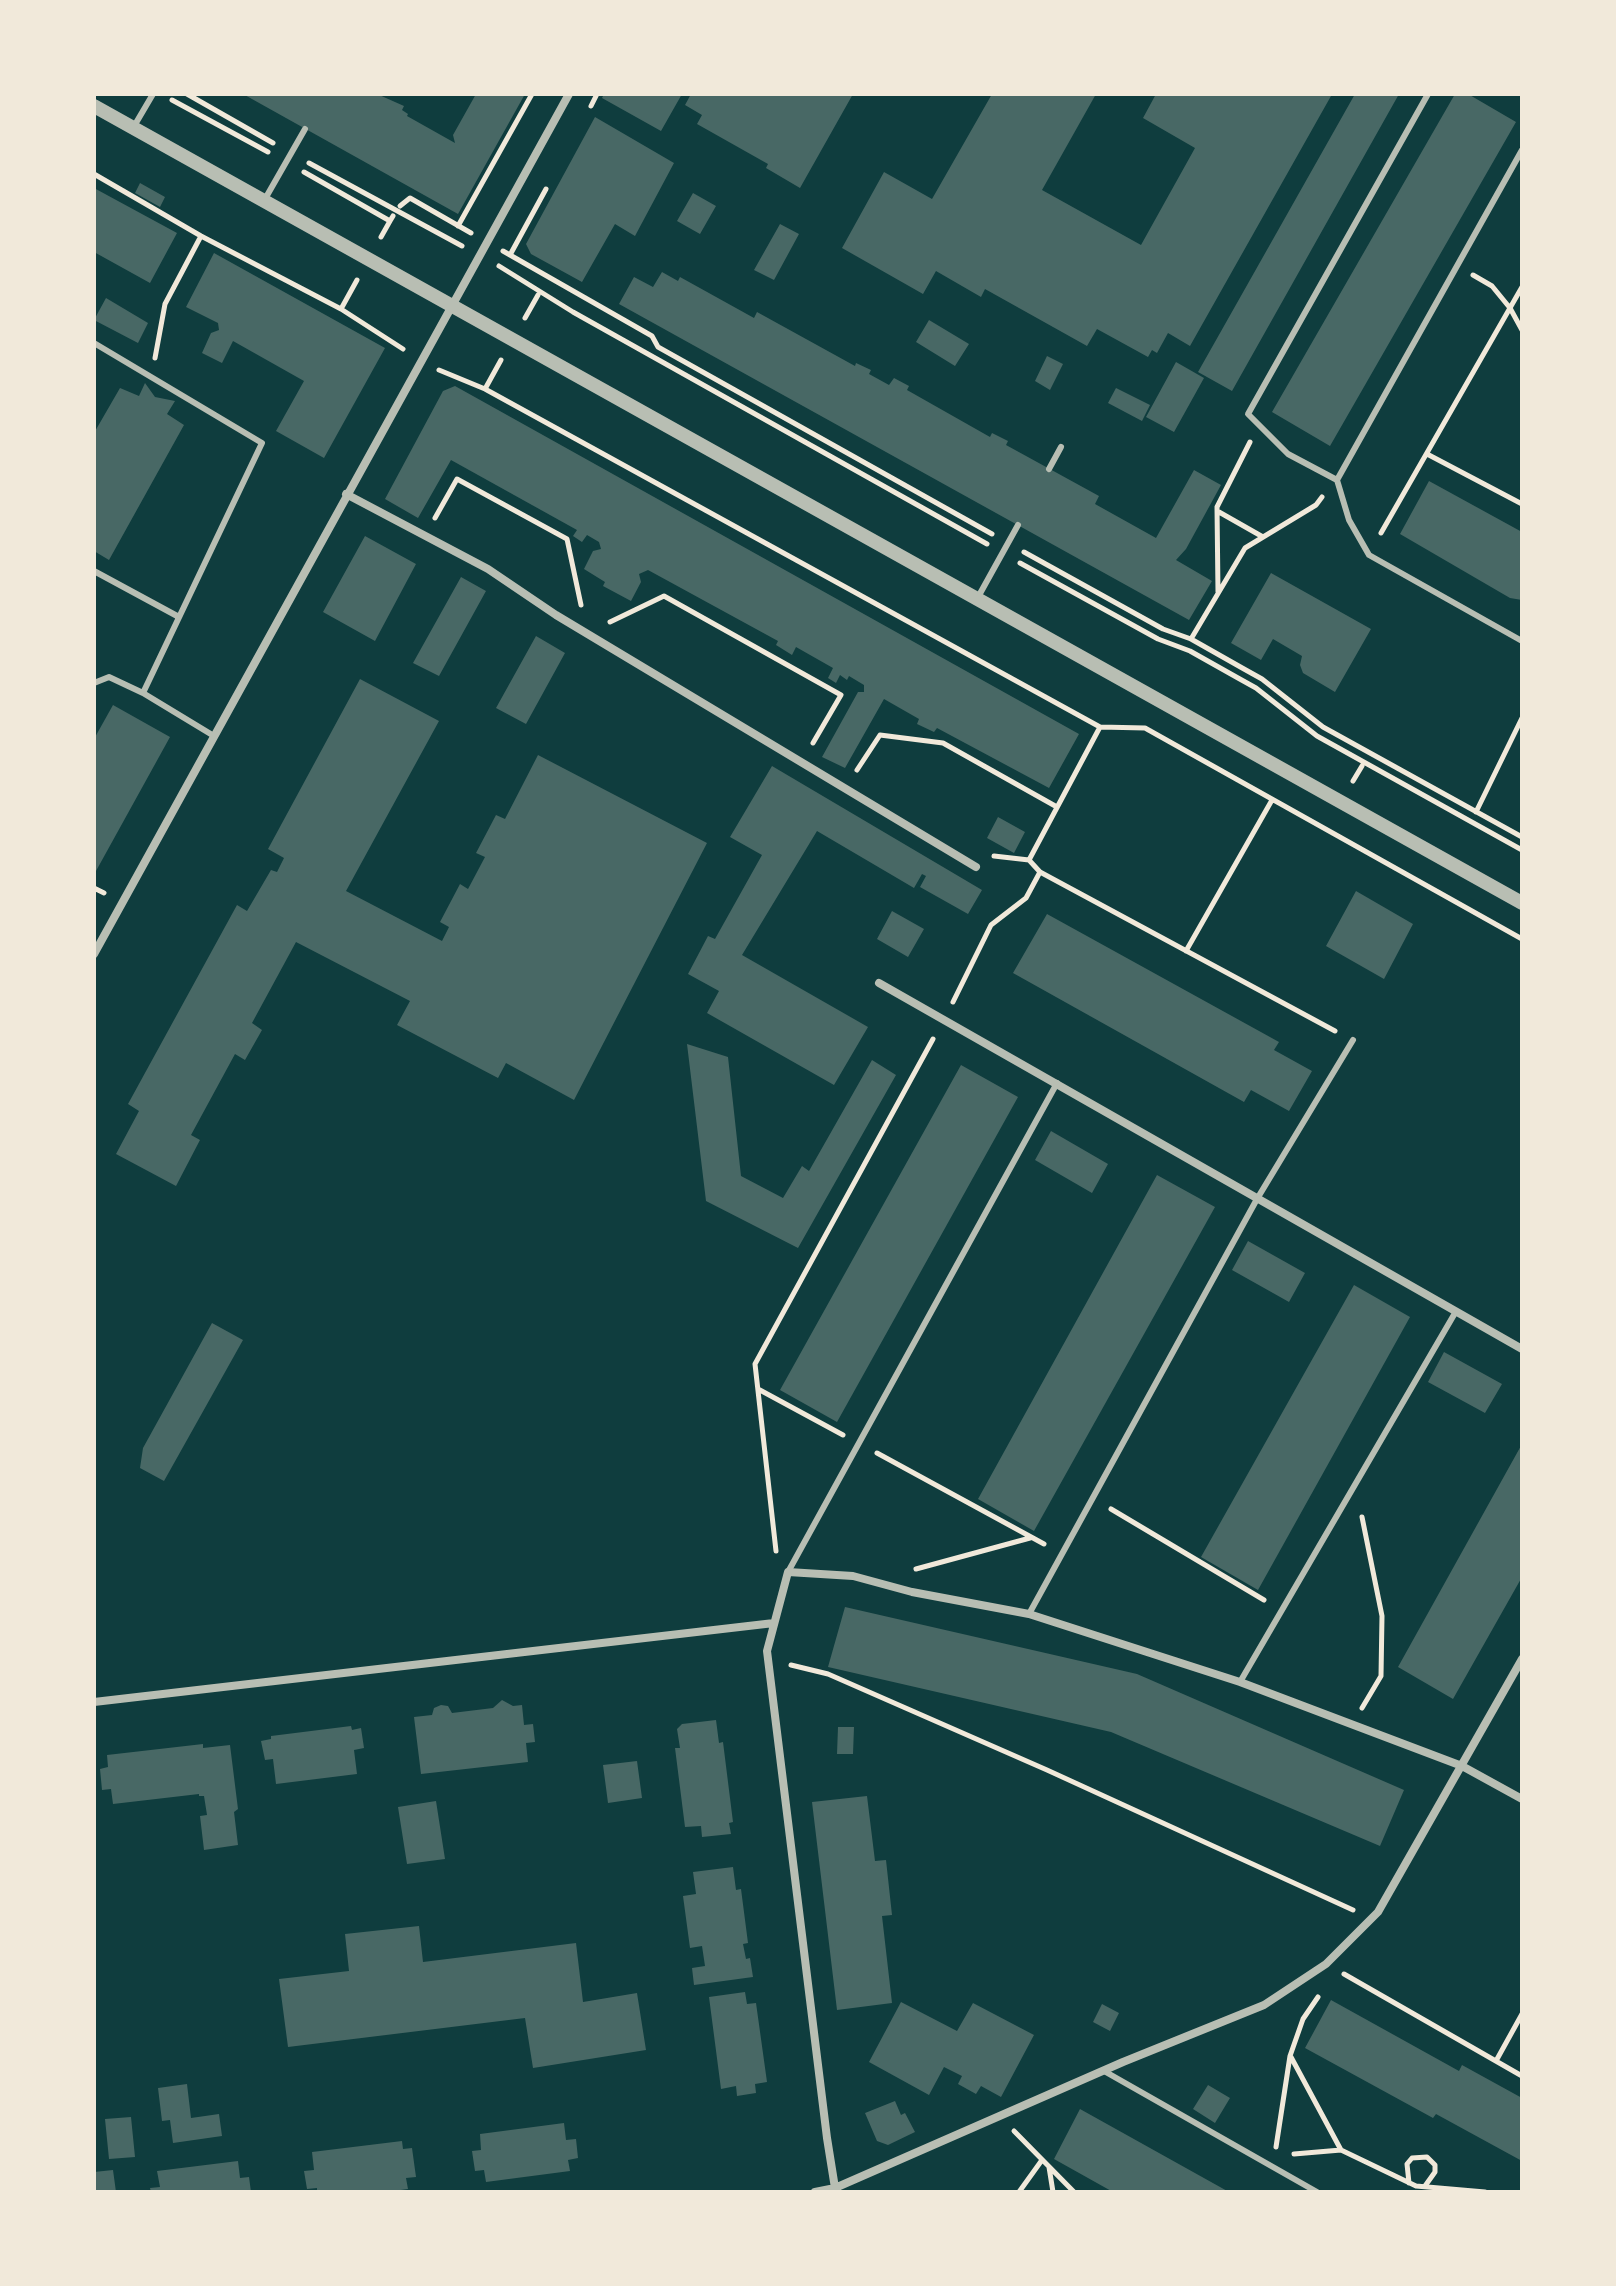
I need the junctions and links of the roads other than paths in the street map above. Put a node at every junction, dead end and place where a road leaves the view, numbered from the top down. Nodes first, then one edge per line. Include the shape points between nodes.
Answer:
1 (153, 94) edge
2 (569, 94) edge
3 (1428, 94) edge
4 (94, 106) edge
5 (133, 128) junction
6 (305, 129) dead end
7 (1522, 150) edge
8 (264, 201) junction
9 (452, 305) junction
10 (94, 343) edge
11 (1061, 447) dead end
12 (1049, 469) dead end
13 (1337, 480) junction
14 (346, 494) junction
15 (1018, 525) dead end
16 (94, 571) edge
17 (977, 599) junction
18 (179, 617) junction
19 (1522, 641) edge
20 (94, 683) edge
21 (143, 693) junction
22 (214, 736) junction
23 (976, 867) dead end
24 (1522, 903) edge
25 (94, 954) edge
26 (879, 983) dead end
27 (1353, 1040) road end
28 (1057, 1083) junction
29 (1257, 1199) junction
30 (1455, 1313) junction
31 (1522, 1349) edge
32 (788, 1572) junction
33 (1029, 1614) junction
34 (774, 1623) junction
35 (1522, 1659) edge
36 (1240, 1682) junction
37 (94, 1702) edge
38 (1462, 1766) junction
39 (1522, 1799) edge
40 (1104, 2071) junction
41 (835, 2188) junction
42 (815, 2192) edge
43 (1317, 2192) edge

1 - 5 lane
2 - 9 street
3 - 13 lane via 1248,414 1288,454
4 - 5 street
5 - 8 street
6 - 8 lane
7 - 13 lane
8 - 9 street
9 - 14 street
9 - 17 street
10 - 18 lane via 262,443
11 - 12 lane
13 - 19 lane via 1349,520 1369,555
14 - 22 street
14 - 23 street via 488,569
15 - 17 lane
16 - 18 lane
17 - 24 street
18 - 21 lane
20 - 21 lane via 109,677
21 - 22 lane
22 - 25 street
26 - 28 street
27 - 29 lane
28 - 29 street
28 - 32 lane
29 - 30 street
29 - 33 lane
30 - 31 street
30 - 36 lane
32 - 33 street via 853,1576
32 - 34 street
33 - 36 street
34 - 37 street
34 - 41 street via 767,1651
35 - 38 street
36 - 38 street
38 - 39 street
38 - 40 street via 1403,1873 1371,1919 1326,1964 1264,2005
40 - 41 street
40 - 43 lane
41 - 42 street

